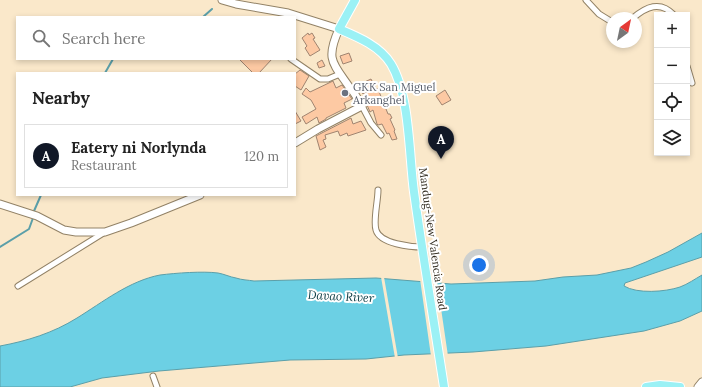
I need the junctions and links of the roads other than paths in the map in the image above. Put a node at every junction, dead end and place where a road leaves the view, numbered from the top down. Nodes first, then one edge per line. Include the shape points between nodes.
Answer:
1 (222, 0) edge
2 (355, 0) edge
3 (586, 0) edge
4 (640, 12) edge
5 (670, 12) edge
6 (606, 18) edge
7 (339, 29) junction
8 (292, 60) edge
9 (340, 74) junction
10 (690, 76) edge
11 (692, 83) dead end
12 (362, 106) junction
13 (381, 135) dead end
14 (296, 142) edge
15 (378, 190) dead end
16 (198, 196) edge
17 (0, 204) edge
18 (105, 232) junction
19 (423, 247) junction
20 (18, 286) dead end
21 (153, 376) dead end
22 (702, 382) edge
23 (157, 387) edge
24 (444, 387) edge
25 (646, 387) edge
26 (680, 387) edge
27 (698, 387) edge

1 - 7 street, Mandug-New Valencia Road via 288,13
2 - 7 main road
3 - 6 street
4 - 5 street via 652,6 665,8
7 - 9 street via 331,55
7 - 19 main road, Mandug-New Valencia Road via 361,39 382,54 397,76 406,118
8 - 9 street via 320,79
9 - 12 street
10 - 11 street
12 - 13 street
12 - 14 street
15 - 19 street via 375,219 379,236 394,243
16 - 18 street
17 - 18 street via 37,216 64,230
18 - 20 street
19 - 24 main road, Mandug-New Valencia Road
21 - 23 street
22 - 27 street
25 - 26 main road

